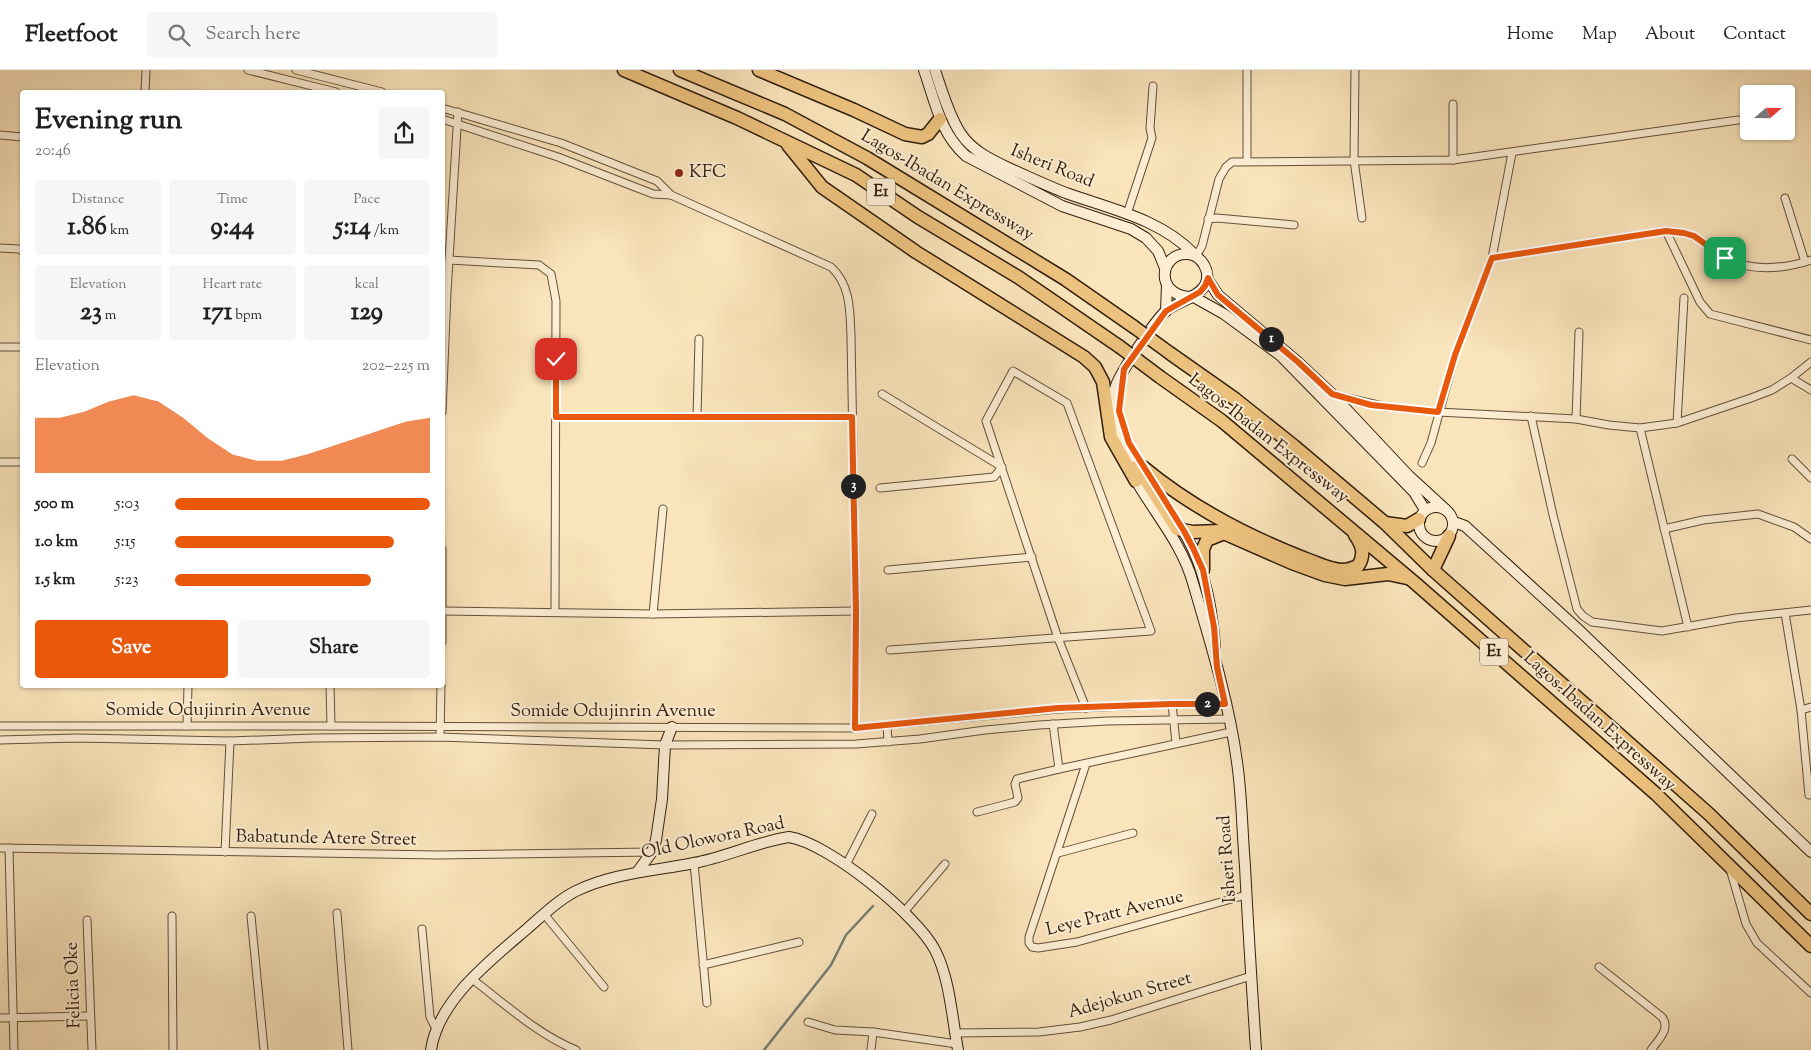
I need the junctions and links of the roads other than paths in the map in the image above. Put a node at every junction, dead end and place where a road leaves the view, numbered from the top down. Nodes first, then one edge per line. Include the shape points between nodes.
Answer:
1 (146, 70) edge
2 (248, 70) edge
3 (296, 70) edge
4 (624, 70) edge
5 (680, 70) edge
6 (759, 70) edge
7 (924, 70) edge
8 (935, 70) edge
9 (1247, 70) edge
10 (1355, 70) edge
11 (1154, 86) dead end
12 (145, 90) edge
13 (328, 90) edge
14 (374, 90) edge
15 (1453, 104) dead end
16 (445, 109) edge
17 (458, 112) junction
18 (940, 119) junction
19 (445, 120) edge
20 (1738, 120) dead end
21 (457, 122) junction
22 (0, 135) edge
23 (20, 137) edge
24 (785, 142) junction
25 (1512, 153) junction
26 (1354, 160) junction
27 (1453, 160) junction
28 (1247, 162) junction
29 (671, 195) junction
30 (1786, 198) dead end
31 (1127, 214) junction
32 (1362, 218) dead end
33 (1208, 219) junction
34 (1294, 225) dead end
35 (1666, 231) junction
36 (0, 248) edge
37 (20, 250) edge
38 (1196, 256) junction
39 (1492, 258) junction
40 (448, 260) junction
41 (1808, 261) edge
42 (1165, 268) junction
43 (1208, 278) junction
44 (1166, 285) junction
45 (1190, 297) junction
46 (1684, 298) dead end
47 (1166, 311) junction
48 (1579, 332) dead end
49 (445, 333) edge
50 (699, 339) dead end
51 (1811, 340) edge
52 (0, 347) edge
53 (20, 347) edge
54 (1811, 362) edge
55 (1124, 369) junction
56 (1790, 378) junction
57 (1811, 390) edge
58 (882, 394) dead end
59 (1332, 394) junction
60 (1438, 412) junction
61 (1531, 416) junction
62 (556, 417) junction
63 (696, 417) junction
64 (852, 417) junction
65 (1576, 419) junction
66 (1677, 423) junction
67 (1640, 428) junction
68 (1129, 454) junction
69 (1792, 460) dead end
70 (0, 462) edge
71 (20, 462) edge
72 (1422, 463) dead end
73 (1143, 466) junction
74 (1002, 467) junction
75 (1811, 478) edge
76 (1136, 481) junction
77 (880, 488) dead end
78 (663, 509) dead end
79 (1446, 510) junction
80 (1422, 514) junction
81 (1336, 516) junction
82 (1454, 522) junction
83 (1385, 523) junction
84 (1664, 529) junction
85 (1184, 531) junction
86 (1225, 534) junction
87 (1449, 536) junction
88 (1811, 539) edge
89 (1032, 557) junction
90 (888, 570) dead end
91 (1203, 570) junction
92 (1433, 570) junction
93 (1415, 583) junction
94 (1811, 610) edge
95 (445, 611) edge
96 (856, 611) junction
97 (554, 612) junction
98 (1785, 612) junction
99 (653, 614) junction
100 (1688, 627) junction
101 (1058, 638) junction
102 (890, 650) dead end
103 (1217, 667) junction
104 (188, 688) edge
105 (330, 688) edge
106 (441, 688) edge
107 (1172, 704) junction
108 (1225, 704) junction
109 (1811, 707) edge
110 (1086, 708) junction
111 (1801, 710) junction
112 (1228, 719) junction
113 (1173, 720) junction
114 (1053, 724) junction
115 (886, 725) junction
116 (0, 726) edge
117 (187, 726) junction
118 (331, 726) junction
119 (439, 727) junction
120 (672, 727) junction
121 (855, 728) junction
122 (1231, 732) junction
123 (440, 738) junction
124 (0, 740) edge
125 (230, 741) junction
126 (888, 742) junction
127 (1176, 743) junction
128 (665, 745) junction
129 (1086, 764) junction
130 (1059, 768) junction
131 (1809, 795) dead end
132 (977, 812) dead end
133 (872, 814) dead end
134 (1133, 833) dead end
135 (0, 848) edge
136 (9, 848) junction
137 (225, 852) junction
138 (652, 852) junction
139 (1811, 852) edge
140 (1058, 853) junction
141 (694, 863) junction
142 (946, 864) dead end
143 (846, 865) junction
144 (1730, 866) junction
145 (638, 871) junction
146 (1246, 895) junction
147 (1808, 909) edge
148 (904, 912) junction
149 (337, 914) dead end
150 (544, 914) junction
151 (172, 916) dead end
152 (251, 916) dead end
153 (87, 920) dead end
154 (422, 929) dead end
155 (799, 942) dead end
156 (1811, 946) edge
157 (703, 965) junction
158 (1599, 967) dead end
159 (1251, 976) junction
160 (472, 979) junction
161 (604, 987) dead end
162 (1811, 992) edge
163 (707, 1002) dead end
164 (89, 1016) junction
165 (0, 1018) edge
166 (13, 1018) junction
167 (808, 1022) dead end
168 (436, 1029) junction
169 (873, 1032) junction
170 (956, 1033) junction
171 (958, 1047) edge
172 (14, 1050) edge
173 (92, 1050) edge
174 (173, 1050) edge
175 (264, 1050) edge
176 (348, 1050) edge
177 (431, 1050) edge
178 (576, 1050) edge
179 (870, 1050) edge
180 (1256, 1050) edge
181 (1651, 1050) edge

1 - 12 street
2 - 13 street
3 - 14 street
4 - 24 highway, Lagos-Ibadan Expressway / E1
5 - 83 highway, Lagos-Ibadan Expressway / E1, bridge via 785,114 867,158 1065,279 1235,399
6 - 18 highway via 905,134 922,137
7 - 18 main road, Isheri Road
8 - 31 main road, Isheri Road via 960,132 969,144 988,158 1064,192
9 - 28 street
10 - 26 street
11 - 31 street via 1152,138
15 - 27 street
16 - 17 street
17 - 21 street
17 - 29 street via 561,143 657,181
18 - 42 main road, Isheri Road via 957,148 966,156 1062,206 1131,229 1158,251
19 - 21 street
20 - 25 street
21 - 29 street via 653,194
21 - 40 street
22 - 23 street
24 - 76 highway via 822,187 916,252 1095,367 1103,382 1110,437
24 - 81 highway, Lagos-Ibadan Expressway / E1, bridge via 856,175 918,217 1026,282 1222,421
25 - 27 street
25 - 39 street
26 - 27 street
26 - 28 street
26 - 32 street
28 - 33 street via 1232,162 1226,167 1219,179
29 - 64 street via 838,273 845,284 850,308
30 - 41 street
31 - 38 main road, Isheri Road via 1161,229
33 - 34 street
33 - 38 street via 1202,246
35 - 39 street
35 - 41 street via 1694,236 1725,258 1749,267 1773,268
35 - 51 street via 1700,302 1710,314
36 - 37 street
38 - 42 main road via 1178,255
38 - 43 main road, Isheri Road via 1205,265
39 - 60 street via 1455,355
40 - 49 street
40 - 62 street via 539,265 551,274 556,301
42 - 44 main road, Isheri Road
43 - 45 main road, Isheri Road via 1200,292
43 - 59 main road via 1218,295
44 - 45 main road via 1172,292
44 - 47 main road, Isheri Road
45 - 47 main road, Isheri Road
45 - 80 main road via 1224,314 1281,356 1414,492
46 - 66 street
47 - 55 main road, Isheri Road
48 - 65 street
50 - 63 street
52 - 53 street
54 - 56 street
55 - 68 main road, Isheri Road via 1115,389 1114,406 1117,426
55 - 73 main road, Isheri Road via 1119,411 1129,443
56 - 57 street
56 - 66 street via 1772,390
58 - 74 street
59 - 60 street via 1371,405
59 - 79 main road via 1409,476
60 - 61 street
60 - 72 street via 1431,443
61 - 65 street
61 - 100 street via 1553,515 1575,599 1583,616 1592,622 1662,631
62 - 63 street
62 - 97 street
63 - 64 street
64 - 96 street
65 - 67 street
66 - 67 street
67 - 84 street
68 - 76 main road, Isheri Road
68 - 85 highway via 1176,529
69 - 75 street
70 - 71 street
73 - 81 highway via 1186,498 1267,542 1328,567 1343,570 1358,566 1362,560 1361,544
73 - 85 main road, Isheri Road
74 - 77 street via 994,477
74 - 89 street
74 - 101 street via 986,421 1013,371 1067,404 1151,631
76 - 103 main road, Isheri Road via 1183,558
78 - 99 street
79 - 80 main road via 1436,506
79 - 82 main road
80 - 83 highway via 1407,526
80 - 87 main road via 1420,530 1428,539 1439,541
81 - 93 highway, Lagos-Ibadan Expressway / E1
82 - 87 main road
82 - 139 main road via 1466,526 1581,632
83 - 92 highway, Lagos-Ibadan Expressway / E1
84 - 88 street via 1703,520 1758,514 1794,527
84 - 100 street
85 - 86 highway via 1219,531
85 - 91 main road, Isheri Road
86 - 91 highway via 1207,540 1203,550
86 - 93 highway via 1325,575 1345,579 1396,574
87 - 92 highway
89 - 90 street
89 - 101 street
91 - 103 main road, Isheri Road via 1214,627
92 - 147 highway, Lagos-Ibadan Expressway / E1 via 1709,814
93 - 144 highway, Lagos-Ibadan Expressway / E1 via 1656,794
94 - 98 street
95 - 97 street
96 - 99 street
96 - 121 street
97 - 99 street
98 - 100 street
98 - 111 street
101 - 102 street
101 - 110 street
103 - 108 main road, Isheri Road
104 - 117 street
105 - 118 street
106 - 119 street
107 - 108 street, Somide Odujinrin Avenue
107 - 110 street, Somide Odujinrin Avenue
107 - 113 street
108 - 112 main road, Isheri Road
109 - 111 street
110 - 115 street, Somide Odujinrin Avenue
111 - 131 street
112 - 113 street
112 - 122 main road, Isheri Road
113 - 114 street
113 - 127 street
114 - 126 street
114 - 130 street
115 - 121 street, Somide Odujinrin Avenue
115 - 126 street
116 - 117 street, Somide Odujinrin Avenue
117 - 118 street, Somide Odujinrin Avenue
118 - 119 street, Somide Odujinrin Avenue
119 - 120 street, Somide Odujinrin Avenue
119 - 123 street
120 - 121 street, Somide Odujinrin Avenue
120 - 128 main road
122 - 127 street
122 - 146 main road, Isheri Road via 1237,762
123 - 125 street
123 - 128 street
124 - 125 street
125 - 137 street
126 - 128 street
127 - 129 street
128 - 138 main road via 659,818
129 - 130 street
129 - 140 street, Leye Pratt Avenue
130 - 132 street via 1017,779 1018,798 1015,802
133 - 143 street
134 - 140 street
135 - 136 street, Babatunde Atere Street
136 - 137 street, Babatunde Atere Street
136 - 166 street
137 - 138 street, Babatunde Atere Street via 438,855
138 - 145 main road
140 - 146 street, Leye Pratt Avenue via 1029,937 1032,947 1077,942
141 - 143 main road, Old Olowora Road via 789,837 798,838
141 - 145 main road, Old Olowora Road
141 - 157 street
142 - 148 street
143 - 148 main road, Old Olowora Road
144 - 156 highway, Lagos-Ibadan Expressway / E1
144 - 162 street via 1746,924 1757,943
145 - 150 main road, Old Olowora Road via 589,885
146 - 159 main road, Isheri Road
148 - 170 main road, Old Olowora Road via 940,961
149 - 176 street
150 - 160 main road, Old Olowora Road
150 - 161 street
151 - 174 street
152 - 175 street
153 - 164 street, Felicia Oke
154 - 168 street via 430,1017
155 - 157 street
157 - 163 street
158 - 181 street via 1665,1021 1665,1030
159 - 170 street, Adejokun Street via 1080,1027 1039,1032
159 - 180 main road, Isheri Road
160 - 168 main road, Old Olowora Road via 455,998
160 - 178 street via 535,1027
164 - 166 street
164 - 173 street, Felicia Oke
165 - 166 street
166 - 172 street
167 - 169 street via 835,1030
168 - 177 main road, Old Olowora Road
169 - 171 street
169 - 179 street
170 - 171 main road, Old Olowora Road

